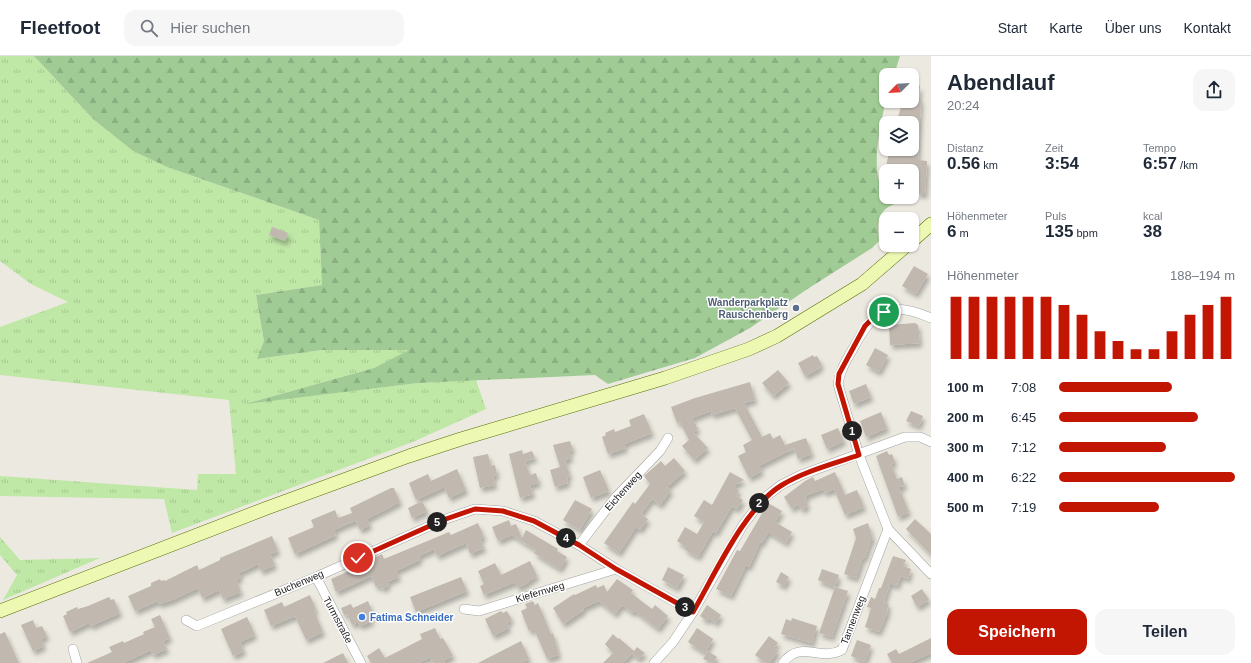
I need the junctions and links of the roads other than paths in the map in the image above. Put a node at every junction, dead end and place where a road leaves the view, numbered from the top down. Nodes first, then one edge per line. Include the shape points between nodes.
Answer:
1 (931, 224) edge
2 (919, 235) edge
3 (899, 252) edge
4 (931, 318) edge
5 (668, 438) dead end
6 (931, 442) edge
7 (859, 455) junction
8 (888, 529) junction
9 (579, 545) junction
10 (616, 569) junction
11 (931, 574) edge
12 (316, 577) junction
13 (464, 609) dead end
14 (0, 611) edge
15 (693, 612) junction
16 (186, 620) dead end
17 (73, 649) dead end
18 (77, 663) edge
19 (361, 663) edge
20 (654, 663) edge
21 (783, 663) edge

1 - 2 main road
3 - 14 main road via 862,284 777,336 750,349 666,378 409,456
4 - 7 street via 914,310 901,309 889,310 878,316 865,326 843,366 839,374 839,391
5 - 9 street, Eichenweg via 660,451 615,498
6 - 7 street via 920,437 905,438
7 - 8 street
7 - 15 street via 801,475 781,485 763,499 743,525
8 - 11 street
8 - 21 street, Tannenweg via 842,650 833,655 798,651 789,654
9 - 10 street, Buchenweg
9 - 12 street, Buchenweg via 534,521 503,511 475,509 443,520
10 - 13 street, Kiefernweg via 479,611
10 - 15 street, Buchenweg
12 - 16 street, Buchenweg via 197,626
12 - 19 street, Turmstraße
15 - 20 street
17 - 18 street

